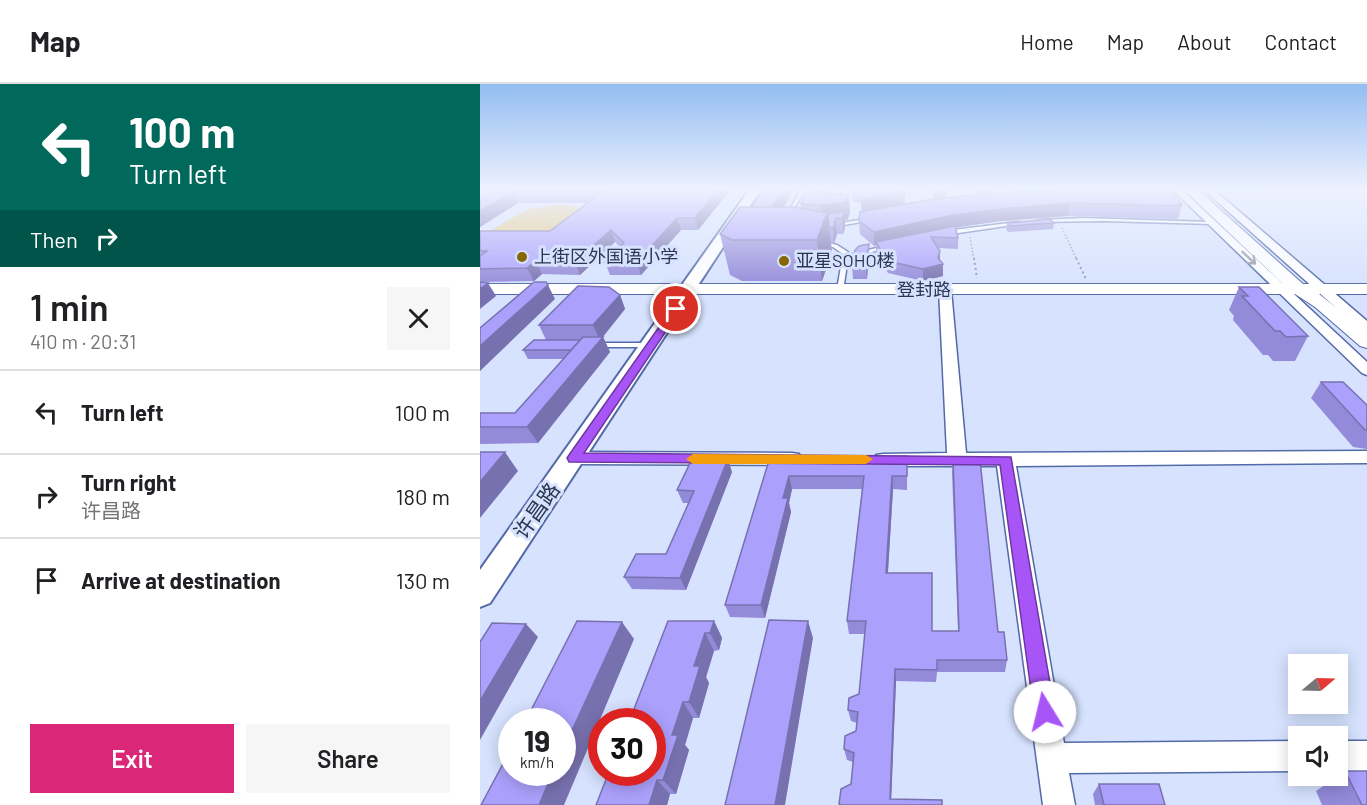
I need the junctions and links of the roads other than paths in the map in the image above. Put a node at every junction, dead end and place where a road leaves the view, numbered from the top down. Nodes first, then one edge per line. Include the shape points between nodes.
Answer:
1 (727, 223) edge
2 (737, 223) edge
3 (846, 223) edge
4 (1021, 223) edge
5 (1168, 223) edge
6 (1211, 223) joint
7 (1223, 223) edge
8 (1245, 223) edge
9 (828, 226) edge
10 (936, 235) edge
11 (807, 243) edge
12 (900, 244) edge
13 (845, 257) junction
14 (480, 289) edge
15 (1367, 289) edge
16 (684, 290) junction
17 (840, 290) junction
18 (945, 290) junction
19 (1291, 290) junction
20 (1322, 290) junction
21 (1367, 328) edge
22 (1367, 342) edge
23 (584, 345) edge
24 (641, 345) junction
25 (1367, 356) edge
26 (1367, 370) edge
27 (1367, 457) edge
28 (574, 458) junction
29 (813, 459) edge
30 (861, 459) edge
31 (957, 460) junction
32 (1006, 460) junction
33 (480, 568) edge
34 (480, 594) edge
35 (1288, 756) edge
36 (1348, 756) edge
37 (1367, 756) edge
38 (1052, 758) junction
39 (1059, 805) edge

1 - 16 street, 许昌路
2 - 16 street, 许昌路 via 726,242
3 - 9 lane
4 - 10 lane
5 - 6 lane
6 -> 19 street
7 - 19 main road
8 - 20 street
11 - 13 lane via 835,246 846,253
12 - 13 lane
13 - 17 lane
14 - 16 main road, 登封路
15 - 20 main road, 登封路
16 - 17 main road, 登封路
16 - 24 street, 许昌路
16 - 28 street, 许昌路
17 - 18 main road, 登封路
18 - 19 main road, 登封路
18 - 31 street
19 - 20 main road, 登封路
19 - 22 main road via 1321,303
19 - 25 main road
19 - 26 street
20 - 21 street
23 - 24 lane
24 - 33 street, 许昌路
27 - 32 street
28 - 29 street
28 - 34 street, 许昌路
30 - 31 street
31 - 32 street
32 - 38 street
35 - 38 street
36 - 37 street
38 - 39 street

